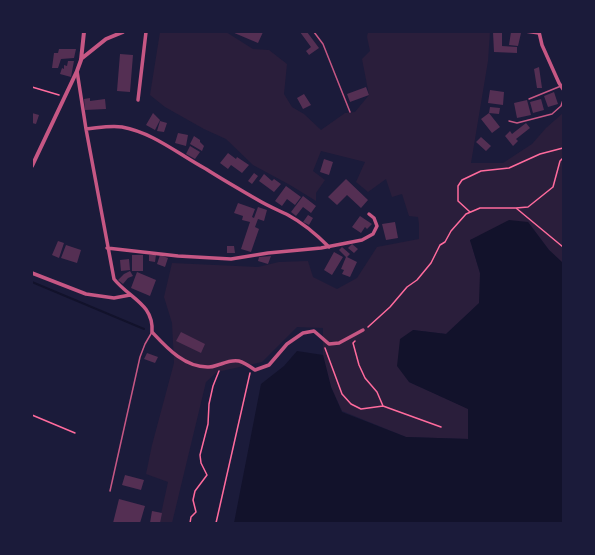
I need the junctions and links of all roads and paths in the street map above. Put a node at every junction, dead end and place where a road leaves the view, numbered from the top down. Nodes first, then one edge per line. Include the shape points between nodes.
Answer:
1 (84, 32) edge
2 (124, 32) edge
3 (146, 32) edge
4 (314, 32) edge
5 (525, 32) edge
6 (539, 33) edge
7 (81, 60) junction
8 (77, 71) junction
9 (32, 87) edge
10 (562, 87) edge
11 (65, 97) junction
12 (529, 99) dead end
13 (138, 100) dead end
14 (563, 100) edge
15 (350, 112) dead end
16 (509, 121) dead end
17 (86, 129) junction
18 (563, 148) edge
19 (563, 158) edge
20 (32, 166) edge
21 (516, 208) junction
22 (470, 212) junction
23 (369, 214) dead end
24 (329, 247) junction
25 (563, 247) edge
26 (107, 248) junction
27 (32, 273) edge
28 (130, 295) junction
29 (363, 330) joint
30 (152, 332) junction
31 (357, 339) dead end
32 (324, 347) dead end
33 (218, 365) junction
34 (251, 367) junction
35 (383, 406) junction
36 (32, 416) edge
37 (441, 427) dead end
38 (75, 433) dead end
39 (110, 491) dead end
40 (190, 523) edge
41 (216, 523) edge

1 - 7 street
2 - 7 street via 106,39
3 - 13 street
4 - 15 lane via 323,44
5 - 6 lane
6 - 10 street via 542,46
7 - 8 street
8 - 11 street
8 - 17 street
9 - 11 path
10 - 12 lane
11 - 20 street
14 - 16 lane via 561,106 552,114 517,123
17 - 24 street via 122,127 158,140 259,201 289,216
17 - 26 street
18 - 22 path via 540,154 509,168 481,171 462,180 458,186 458,201
19 - 21 path via 553,187 528,207
21 - 22 path via 480,208
21 - 25 path
22 - 29 path via 451,231 431,263 416,280
23 - 24 street via 377,226 373,234 362,240
24 - 26 street via 268,252 230,259
26 - 28 street via 114,280
27 - 28 street via 86,294 114,298
28 - 30 street via 140,301 149,315
29 - 34 street via 339,343 329,344 314,331 303,333 286,344 269,365 255,370
30 - 33 street via 165,346 190,364 211,368
30 - 39 lane via 140,357
31 - 35 path via 353,343 365,378 377,392
32 - 35 path via 342,394 351,404 361,409
33 - 34 street via 236,360
33 - 40 path via 200,455 207,476 195,491 193,500 196,512
34 - 41 path
35 - 37 path
36 - 38 path

